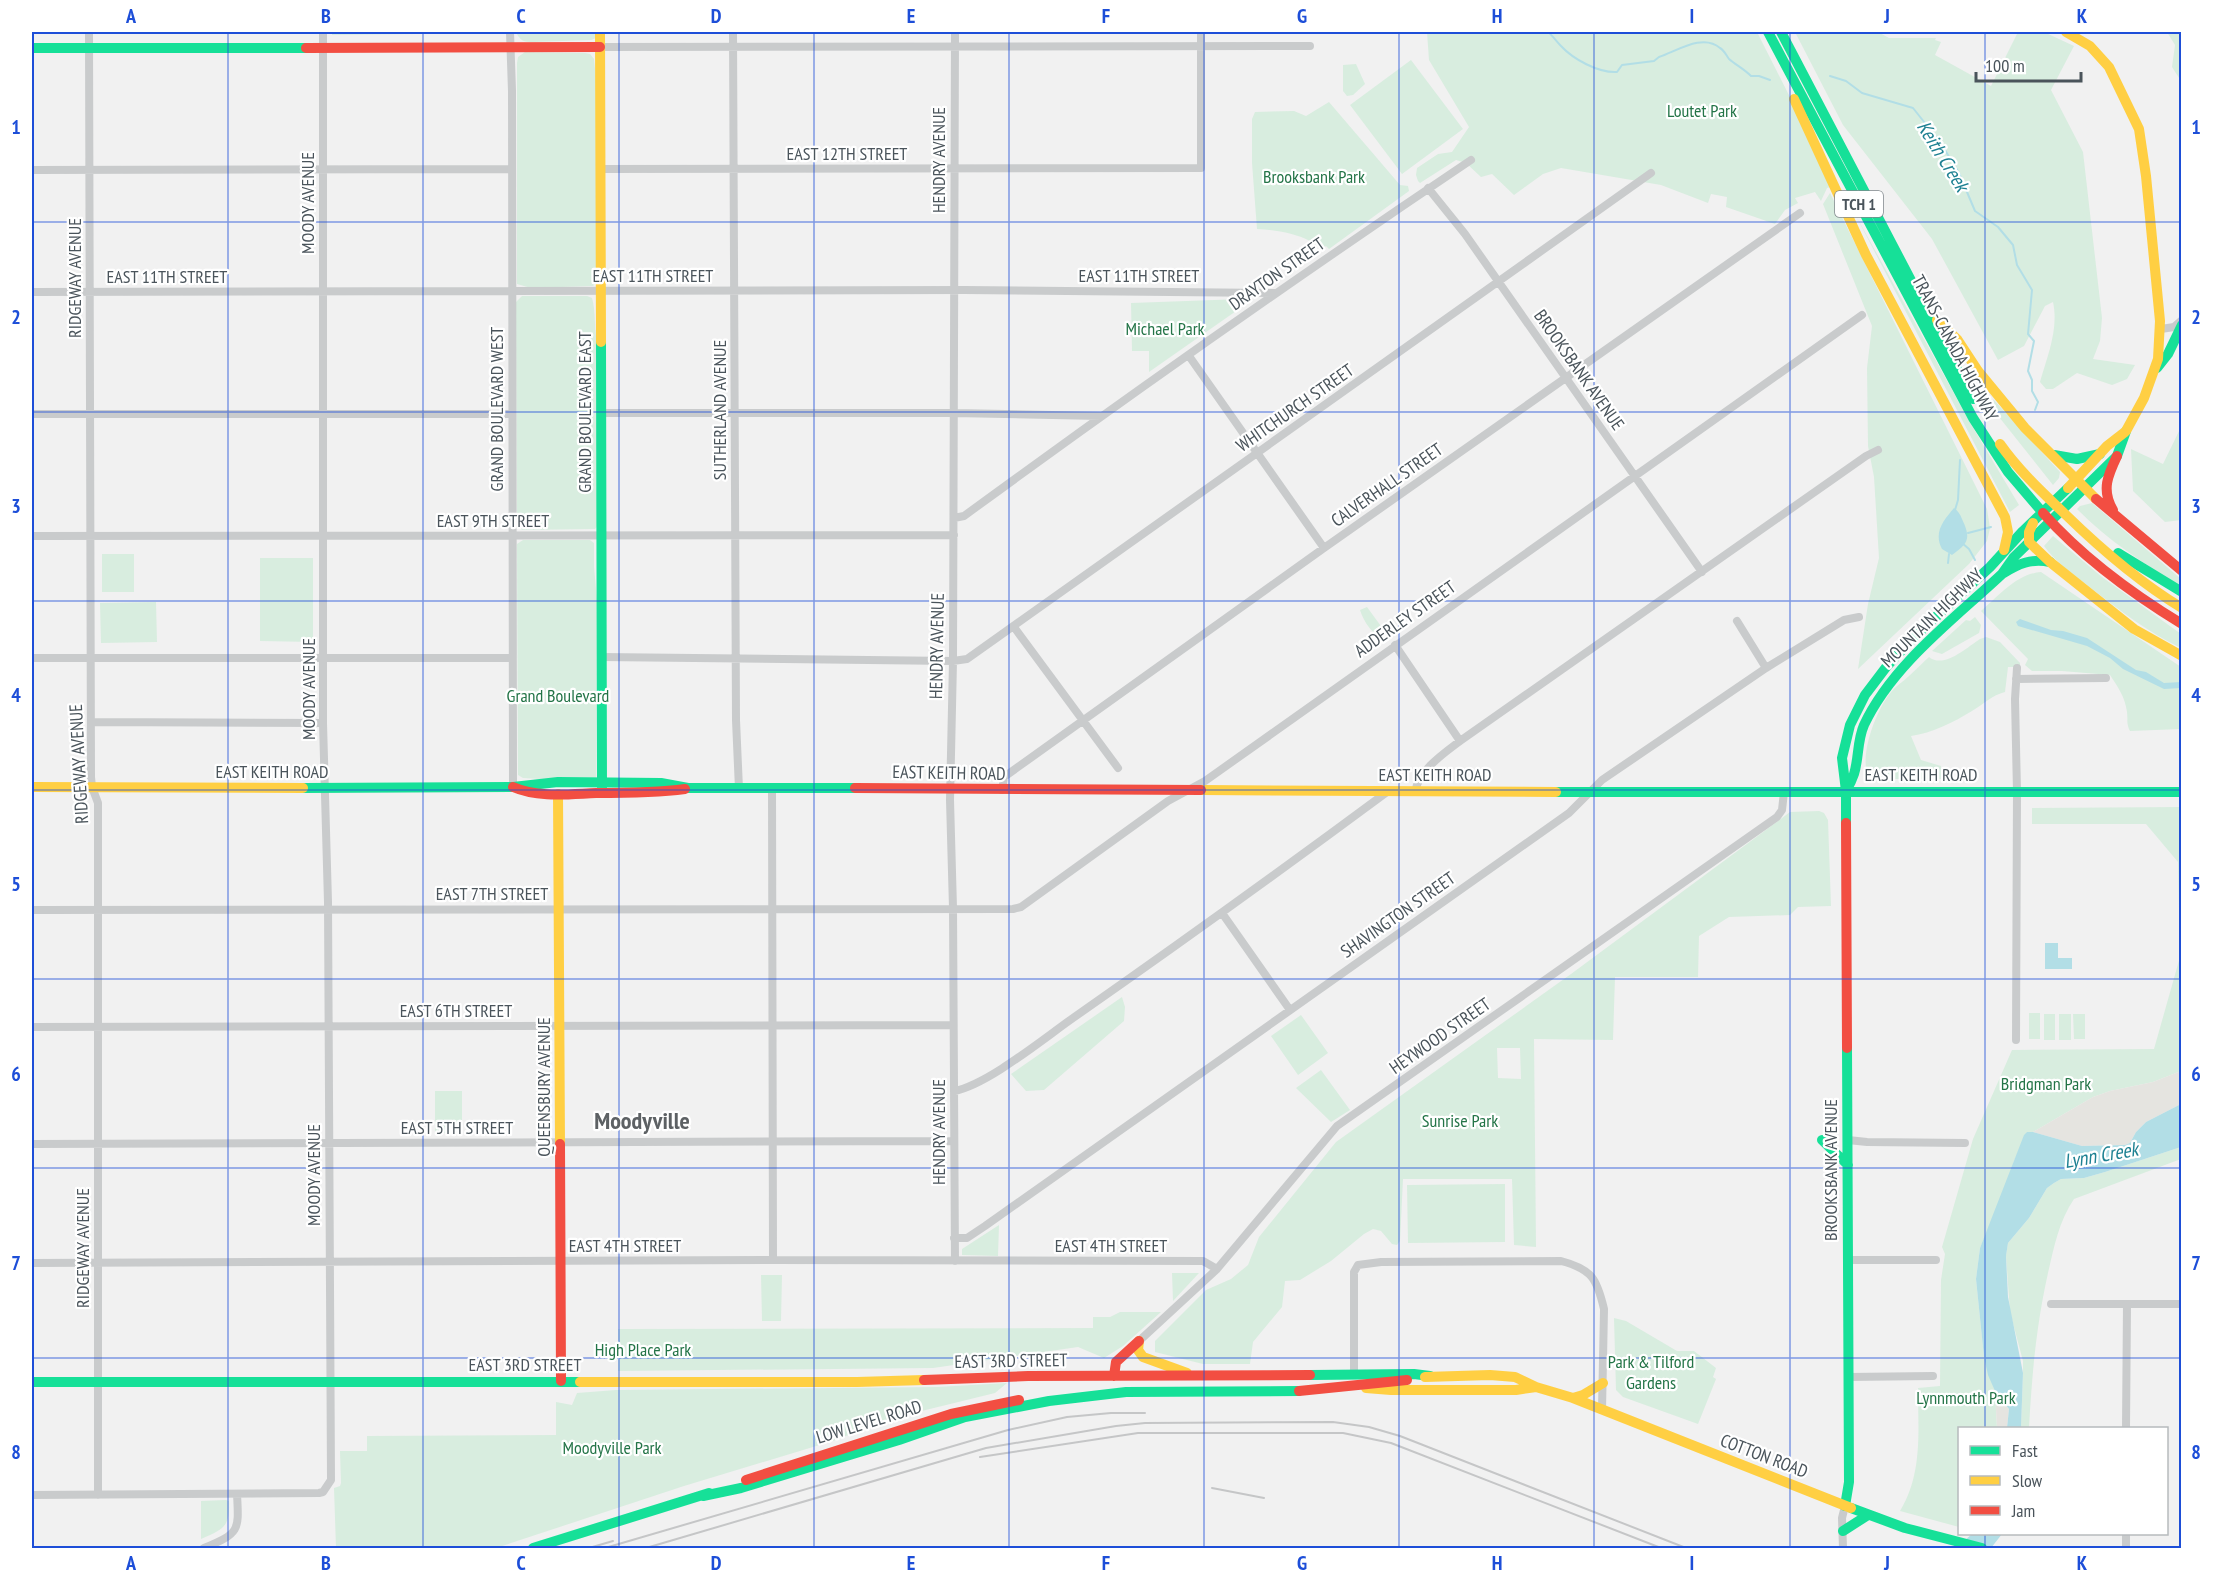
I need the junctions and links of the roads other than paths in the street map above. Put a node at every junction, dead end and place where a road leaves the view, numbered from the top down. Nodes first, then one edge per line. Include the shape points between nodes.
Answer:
1 (89, 32) edge
2 (323, 32) edge
3 (510, 32) edge
4 (600, 32) edge
5 (733, 32) edge
6 (955, 32) edge
7 (1201, 32) edge
8 (2066, 32) edge
9 (1773, 33) edge
10 (1310, 46) dead end
11 (322, 47) junction
12 (511, 47) junction
13 (600, 47) junction
14 (955, 47) junction
15 (1201, 47) junction
16 (32, 48) edge
17 (89, 48) junction
18 (733, 48) junction
19 (1471, 160) dead end
20 (734, 168) junction
21 (324, 169) junction
22 (512, 169) junction
23 (601, 169) junction
24 (955, 169) junction
25 (32, 170) edge
26 (90, 170) junction
27 (1651, 173) dead end
28 (1428, 188) junction
29 (1800, 213) dead end
30 (1498, 283) junction
31 (512, 291) junction
32 (602, 291) junction
33 (734, 291) junction
34 (955, 291) junction
35 (32, 292) edge
36 (323, 292) junction
37 (91, 293) junction
38 (1275, 293) junction
39 (1928, 312) junction
40 (1862, 315) dead end
41 (2181, 320) edge
42 (2181, 325) edge
43 (2161, 328) junction
44 (1189, 356) junction
45 (2155, 371) junction
46 (1565, 380) junction
47 (601, 413) junction
48 (734, 413) junction
49 (954, 413) junction
50 (32, 414) edge
51 (89, 414) junction
52 (324, 414) junction
53 (512, 414) junction
54 (1101, 416) junction
55 (2125, 432) junction
56 (1878, 450) dead end
57 (1257, 453) junction
58 (2050, 453) junction
59 (2100, 454) junction
60 (2117, 456) junction
61 (1634, 476) junction
62 (2080, 484) junction
63 (2116, 514) junction
64 (954, 518) junction
65 (2037, 527) junction
66 (2085, 534) junction
67 (602, 535) junction
68 (32, 536) edge
69 (90, 536) junction
70 (324, 536) junction
71 (513, 536) junction
72 (736, 536) junction
73 (954, 536) junction
74 (2029, 542) junction
75 (1324, 548) junction
76 (2004, 550) junction
77 (2050, 562) junction
78 (2181, 571) edge
79 (1701, 572) junction
80 (2002, 573) junction
81 (2181, 592) edge
82 (2181, 608) edge
83 (1859, 617) dead end
84 (1737, 621) dead end
85 (2181, 624) edge
86 (1014, 627) junction
87 (1395, 645) junction
88 (2181, 656) edge
89 (601, 657) junction
90 (32, 658) edge
91 (90, 658) junction
92 (512, 658) junction
93 (736, 658) junction
94 (324, 659) junction
95 (953, 661) junction
96 (1766, 668) junction
97 (2017, 668) dead end
98 (2106, 678) dead end
99 (2016, 679) junction
100 (1084, 720) junction
101 (91, 722) junction
102 (323, 723) junction
103 (1460, 741) junction
104 (1118, 768) dead end
105 (579, 782) junction
106 (542, 783) junction
107 (32, 787) edge
108 (92, 787) junction
109 (513, 787) junction
110 (602, 787) junction
111 (326, 789) junction
112 (739, 789) junction
113 (772, 789) junction
114 (950, 789) junction
115 (1002, 790) junction
116 (1184, 791) junction
117 (1846, 791) junction
118 (1387, 792) junction
119 (1415, 792) junction
120 (1784, 792) junction
121 (2017, 792) junction
122 (2181, 792) edge
123 (1589, 793) junction
124 (558, 794) junction
125 (953, 908) junction
126 (97, 909) junction
127 (560, 909) junction
128 (772, 909) junction
129 (32, 910) edge
130 (328, 910) junction
131 (1222, 913) junction
132 (1290, 1010) junction
133 (953, 1025) junction
134 (98, 1026) junction
135 (328, 1026) junction
136 (560, 1026) junction
137 (773, 1026) junction
138 (32, 1027) edge
139 (2016, 1040) dead end
140 (954, 1092) junction
141 (1822, 1140) dead end
142 (1848, 1140) junction
143 (773, 1141) junction
144 (954, 1141) junction
145 (561, 1142) junction
146 (98, 1143) junction
147 (329, 1143) junction
148 (1965, 1143) dead end
149 (32, 1144) edge
150 (1848, 1165) junction
151 (954, 1238) junction
152 (773, 1260) junction
153 (1848, 1260) junction
154 (1936, 1260) dead end
155 (560, 1261) junction
156 (955, 1261) junction
157 (98, 1262) junction
158 (329, 1262) junction
159 (32, 1263) edge
160 (1217, 1269) junction
161 (2051, 1304) dead end
162 (2127, 1304) junction
163 (2181, 1304) edge
164 (1139, 1341) junction
165 (1354, 1373) junction
166 (1193, 1375) junction
167 (1271, 1375) junction
168 (1114, 1376) junction
169 (1430, 1376) junction
170 (1933, 1376) dead end
171 (1848, 1377) junction
172 (98, 1381) junction
173 (329, 1381) junction
174 (561, 1381) junction
175 (32, 1382) edge
176 (1603, 1383) junction
177 (1349, 1387) junction
178 (1536, 1387) junction
179 (1573, 1398) junction
180 (1602, 1410) junction
181 (2126, 1427) edge
182 (237, 1494) junction
183 (32, 1495) edge
184 (98, 1495) junction
185 (1845, 1506) junction
186 (1868, 1515) junction
187 (1843, 1531) junction
188 (204, 1548) edge
189 (533, 1548) edge
190 (1843, 1548) edge
191 (1982, 1548) edge

1 - 17 street, RIDGEWAY AVENUE
2 - 11 street, MOODY AVENUE
3 - 12 street, GRAND BOULEVARD WEST
4 - 13 main road, GRAND BOULEVARD EAST
5 - 18 street, SUTHERLAND AVENUE
6 - 14 street, HENDRY AVENUE
7 - 15 street
8 - 43 main road, MOUNTAIN HIGHWAY via 2090,46 2109,67 2139,129
9 - 39 main road, TRANS-CANADA HIGHWAY / TCH 1
9 - 76 main road via 1780,68 1866,255 2005,517 2008,532
9 - 85 main road, TRANS-CANADA HIGHWAY / TCH 1 via 1960,394 2002,464 2076,549 2120,585
10 - 15 street
11 - 12 main road
11 - 17 main road
11 - 21 street, MOODY AVENUE
12 - 13 main road
12 - 22 street, GRAND BOULEVARD WEST
13 - 18 street
13 - 23 main road, GRAND BOULEVARD EAST
14 - 15 street
14 - 18 street
14 - 24 street, HENDRY AVENUE
15 - 24 street, EAST 12TH STREET via 1201,168
16 - 17 main road
17 - 26 street, RIDGEWAY AVENUE
18 - 20 street, SUTHERLAND AVENUE
19 - 28 street, DRAYTON STREET
20 - 23 street, EAST 12TH STREET
20 - 24 street, EAST 12TH STREET
20 - 33 street, SUTHERLAND AVENUE
21 - 22 street
21 - 26 street
21 - 36 street, MOODY AVENUE
22 - 31 street, GRAND BOULEVARD WEST
23 - 32 main road, GRAND BOULEVARD EAST
24 - 34 street, HENDRY AVENUE
25 - 26 street
26 - 37 street, RIDGEWAY AVENUE
27 - 30 street, WHITCHURCH STREET
28 - 30 street, BROOKSBANK AVENUE
28 - 38 street, DRAYTON STREET
29 - 46 street, CALVERHALL STREET
30 - 46 street, BROOKSBANK AVENUE
30 - 57 street, WHITCHURCH STREET
31 - 32 street, EAST 11TH STREET
31 - 36 street, EAST 11TH STREET
31 - 53 street, GRAND BOULEVARD WEST
32 - 33 street, EAST 11TH STREET
32 - 47 main road, GRAND BOULEVARD EAST
33 - 34 street, EAST 11TH STREET
33 - 48 street, SUTHERLAND AVENUE
34 - 38 street, EAST 11TH STREET
34 - 49 street, HENDRY AVENUE
35 - 37 street, EAST 11TH STREET
36 - 37 street, EAST 11TH STREET
36 - 52 street, MOODY AVENUE
37 - 51 street, RIDGEWAY AVENUE
38 - 44 street, DRAYTON STREET
39 - 58 main road via 1957,339 2004,403
39 - 66 main road, TRANS-CANADA HIGHWAY / TCH 1 via 1982,415 2010,459
40 - 61 street, ADDERLEY STREET
41 - 43 street via 2174,327
42 - 45 main road
43 - 45 main road, MOUNTAIN HIGHWAY
44 - 54 street, DRAYTON STREET
44 - 57 street
45 - 55 main road, MOUNTAIN HIGHWAY
46 - 61 street, BROOKSBANK AVENUE
46 - 75 street, CALVERHALL STREET
47 - 48 street
47 - 67 main road, GRAND BOULEVARD EAST
48 - 49 street
48 - 72 street, SUTHERLAND AVENUE
49 - 54 street
49 - 64 street, HENDRY AVENUE
50 - 51 street
51 - 52 street
51 - 69 street, RIDGEWAY AVENUE
52 - 53 street
52 - 70 street, MOODY AVENUE
53 - 71 street, GRAND BOULEVARD WEST
54 - 64 street, DRAYTON STREET via 964,516
55 - 59 main road, MOUNTAIN HIGHWAY
55 - 60 main road, MOUNTAIN HIGHWAY
56 - 79 street
57 - 75 street
57 - 86 street, WHITCHURCH STREET
58 - 59 main road via 2065,460
58 - 62 main road
59 - 62 main road, MOUNTAIN HIGHWAY
60 - 62 main road, MOUNTAIN HIGHWAY via 2092,483
60 - 63 main road via 2105,488
61 - 79 street, BROOKSBANK AVENUE
61 - 87 street, ADDERLEY STREET
62 - 63 main road
62 - 65 main road, MOUNTAIN HIGHWAY
63 - 78 main road
64 - 73 street, HENDRY AVENUE
65 - 74 main road via 2029,532
65 - 76 main road, MOUNTAIN HIGHWAY
66 - 81 main road
66 - 82 main road, TCH 1 via 2152,591
67 - 71 street, EAST 9TH STREET
67 - 72 street, EAST 9TH STREET
67 - 89 main road, GRAND BOULEVARD EAST
68 - 69 street, EAST 9TH STREET
69 - 70 street, EAST 9TH STREET
69 - 91 street, RIDGEWAY AVENUE
70 - 71 street, EAST 9TH STREET
70 - 94 street, MOODY AVENUE
71 - 92 street, GRAND BOULEVARD WEST
72 - 73 street, EAST 9TH STREET
72 - 93 street, SUTHERLAND AVENUE
73 - 95 street, HENDRY AVENUE
74 - 77 main road
74 - 80 main road, MOUNTAIN HIGHWAY
75 - 100 street, CALVERHALL STREET
76 - 117 main road, MOUNTAIN HIGHWAY via 1872,681 1858,704 1843,750 1841,774
77 - 80 main road via 2029,560
77 - 88 main road via 2134,629
79 - 103 street
80 - 117 main road, MOUNTAIN HIGHWAY via 1886,687 1864,726 1854,774
83 - 96 street, SHAVINGTON STREET via 1844,620
84 - 96 street
86 - 95 street, WHITCHURCH STREET via 967,659
86 - 100 street
87 - 103 street
87 - 116 street, ADDERLEY STREET via 1205,781
89 - 93 street
89 - 110 main road, GRAND BOULEVARD EAST
90 - 91 street
91 - 94 street
91 - 101 street, RIDGEWAY AVENUE
92 - 94 street
92 - 109 street, GRAND BOULEVARD WEST
93 - 95 street
93 - 112 street, SUTHERLAND AVENUE
94 - 102 street, MOODY AVENUE
95 - 114 street, HENDRY AVENUE
96 - 123 street, SHAVINGTON STREET via 1602,780
97 - 99 street
98 - 99 street
99 - 121 street
100 - 104 street
100 - 115 street, CALVERHALL STREET via 1004,777
101 - 102 street
101 - 108 street, RIDGEWAY AVENUE
102 - 111 street, MOODY AVENUE
103 - 119 street via 1436,760
105 - 106 main road, EAST KEITH ROAD
105 - 110 main road, EAST KEITH ROAD
105 - 124 main road via 561,788
106 - 109 main road, EAST KEITH ROAD
106 - 124 main road
107 - 108 main road, EAST KEITH ROAD
108 - 111 main road, EAST KEITH ROAD
108 - 126 street, RIDGEWAY AVENUE via 98,803
109 - 111 main road, EAST KEITH ROAD
109 - 124 main road, EAST KEITH ROAD via 525,792
110 - 112 main road, EAST KEITH ROAD via 660,783
110 - 124 main road, EAST KEITH ROAD
111 - 130 street, MOODY AVENUE
112 - 113 main road, EAST KEITH ROAD
113 - 114 main road, EAST KEITH ROAD
113 - 128 street
114 - 115 main road, EAST KEITH ROAD
114 - 125 street, HENDRY AVENUE
115 - 116 main road, EAST KEITH ROAD
116 - 118 main road, EAST KEITH ROAD
116 - 125 street, ADDERLEY STREET via 1021,907
117 - 120 main road, EAST KEITH ROAD
117 - 121 main road, EAST KEITH ROAD
117 - 142 main road, BROOKSBANK AVENUE
118 - 119 main road, EAST KEITH ROAD
118 - 131 street
119 - 123 main road, EAST KEITH ROAD
120 - 123 main road, EAST KEITH ROAD
120 - 160 street, HEYWOOD STREET via 1777,817 1337,1126
121 - 122 main road, EAST KEITH ROAD
121 - 139 street
123 - 132 street, SHAVINGTON STREET via 1569,813
124 - 127 main road, QUEENSBURY AVENUE
125 - 128 street, EAST 7TH STREET
125 - 133 street, HENDRY AVENUE
126 - 129 street, EAST 7TH STREET
126 - 130 street, EAST 7TH STREET
126 - 134 street, RIDGEWAY AVENUE
127 - 128 street, EAST 7TH STREET
127 - 130 street, EAST 7TH STREET
127 - 136 main road, QUEENSBURY AVENUE
128 - 137 street
130 - 135 street, MOODY AVENUE
131 - 132 street
131 - 140 street via 1015,1059 969,1089
132 - 151 street, SHAVINGTON STREET via 986,1226 967,1238
133 - 137 street, EAST 6TH STREET
133 - 140 street, HENDRY AVENUE
134 - 135 street, EAST 6TH STREET
134 - 138 street, EAST 6TH STREET
134 - 146 street, RIDGEWAY AVENUE
135 - 136 street, EAST 6TH STREET
135 - 147 street, MOODY AVENUE
136 - 137 street, EAST 6TH STREET
136 - 145 main road, QUEENSBURY AVENUE
137 - 143 street
140 - 144 street, HENDRY AVENUE
141 - 150 main road
142 - 148 street
142 - 150 main road, BROOKSBANK AVENUE
143 - 144 street, EAST 5TH STREET
143 - 145 street, EAST 5TH STREET
143 - 152 street
144 - 151 street, HENDRY AVENUE
145 - 147 street, EAST 5TH STREET
145 - 155 main road, QUEENSBURY AVENUE
146 - 147 street, EAST 5TH STREET
146 - 149 street, EAST 5TH STREET
146 - 157 street, RIDGEWAY AVENUE
147 - 158 street, MOODY AVENUE
150 - 153 main road, BROOKSBANK AVENUE
151 - 156 street, HENDRY AVENUE
152 - 155 street, EAST 4TH STREET
152 - 156 street, EAST 4TH STREET
153 - 154 street
153 - 171 main road, BROOKSBANK AVENUE
155 - 158 street, EAST 4TH STREET
155 - 174 main road, QUEENSBURY AVENUE
156 - 160 street, EAST 4TH STREET via 1203,1261
157 - 158 street, EAST 4TH STREET
157 - 159 street, EAST 4TH STREET
157 - 172 street, RIDGEWAY AVENUE
158 - 173 street, MOODY AVENUE
160 - 164 street, HEYWOOD STREET
161 - 162 street
162 - 163 street
162 - 181 street
164 - 166 main road via 1138,1350 1143,1357
164 - 168 main road via 1116,1362
165 - 167 main road, EAST 3RD STREET
165 - 169 main road, EAST 3RD STREET
165 - 176 street via 1354,1272 1358,1266 1382,1262 1561,1261 1578,1266 1595,1279 1604,1309
166 - 167 main road, EAST 3RD STREET
166 - 168 main road, EAST 3RD STREET
167 - 177 main road, EAST 3RD STREET
168 - 174 main road, EAST 3RD STREET via 857,1382
169 - 177 main road, COTTON ROAD
169 - 178 main road, COTTON ROAD via 1515,1377
170 - 171 street
171 - 185 main road, BROOKSBANK AVENUE via 1849,1488
172 - 173 main road, EAST 3RD STREET
172 - 175 main road, EAST 3RD STREET
172 - 184 street, RIDGEWAY AVENUE
173 - 174 main road, EAST 3RD STREET
173 - 182 street, MOODY AVENUE via 331,1480 326,1489 319,1493
176 - 179 main road
176 - 180 street
177 - 178 main road, COTTON ROAD via 1391,1390
177 - 189 main road, LOW LEVEL ROAD via 1270,1393 1126,1392 999,1403 951,1414
178 - 179 main road, COTTON ROAD
179 - 180 main road, COTTON ROAD
180 - 185 main road, COTTON ROAD
182 - 184 street
182 - 188 street via 235,1529 225,1540
183 - 184 street
185 - 186 main road, COTTON ROAD
185 - 187 street, BROOKSBANK AVENUE
186 - 187 main road
186 - 191 main road, COTTON ROAD
187 - 190 street, BROOKSBANK AVENUE

